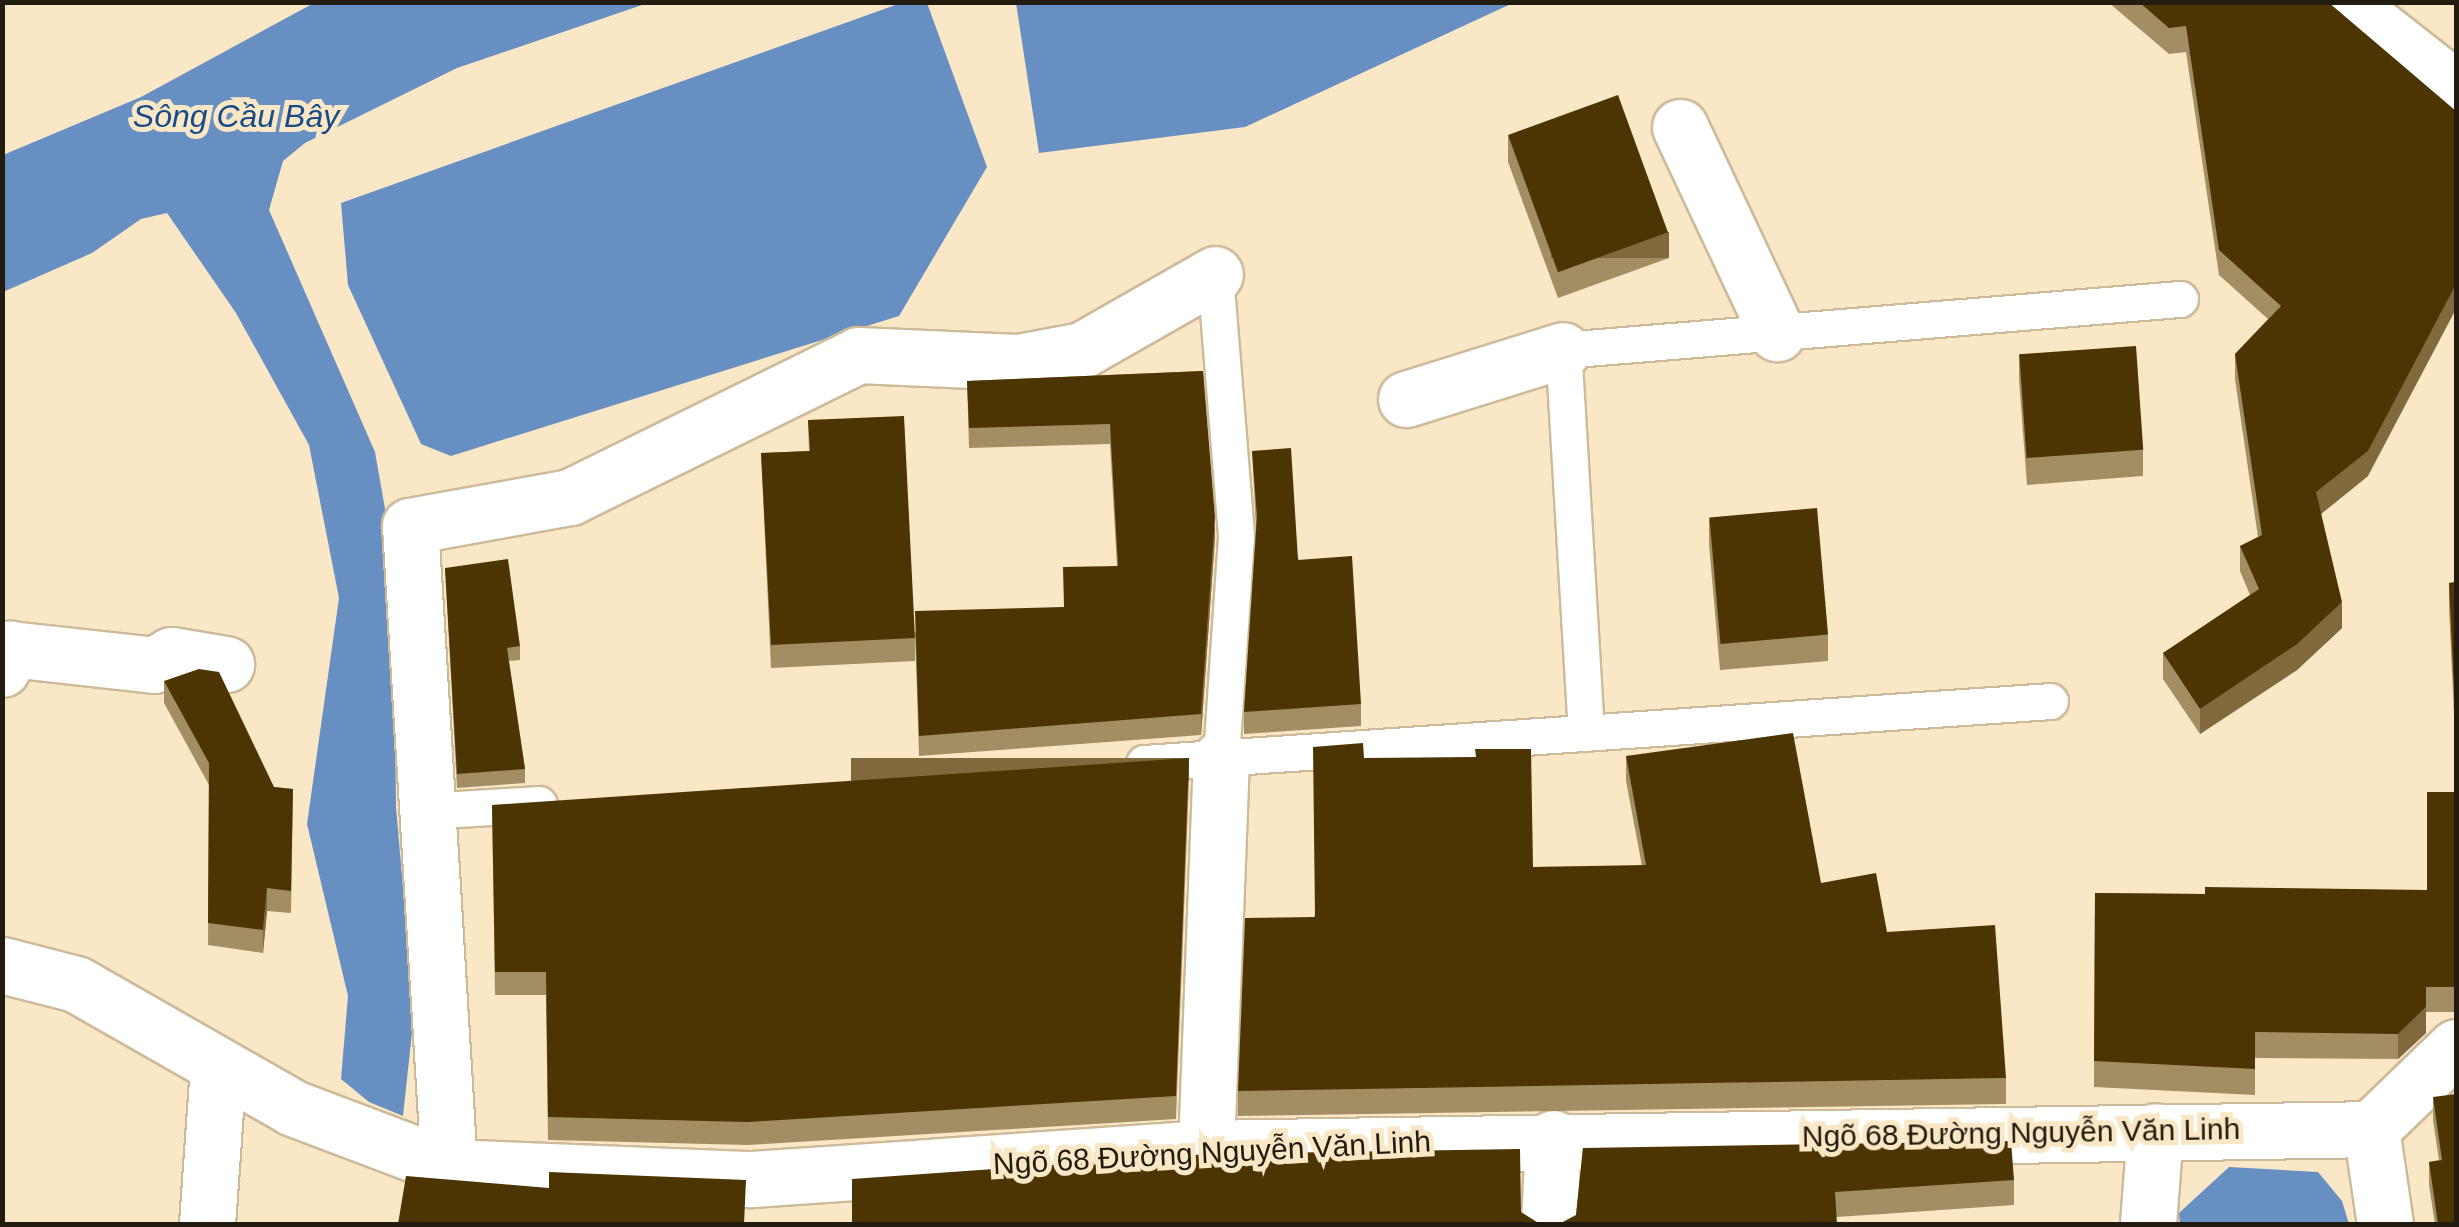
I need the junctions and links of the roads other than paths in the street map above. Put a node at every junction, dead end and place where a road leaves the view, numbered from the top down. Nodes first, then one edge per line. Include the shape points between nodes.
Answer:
1 (2345, 2) edge
2 (2456, 89) edge
3 (1680, 127) dead end
4 (1215, 274) joint
5 (2180, 299) dead end
6 (1777, 333) junction
7 (1563, 350) junction
8 (1406, 399) dead end
9 (226, 664) dead end
10 (2, 669) edge
11 (2050, 702) dead end
12 (1586, 733) junction
13 (1221, 758) junction
14 (1101, 766) edge
15 (584, 801) edge
16 (425, 812) junction
17 (2, 966) edge
18 (2456, 1047) edge
19 (218, 1068) junction
20 (2371, 1129) junction
21 (2155, 1131) junction
22 (1553, 1138) junction
23 (1206, 1148) junction
24 (449, 1168) junction
25 (207, 1224) edge
26 (1549, 1224) edge
27 (2148, 1224) edge
28 (2385, 1224) edge

1 - 2 street
3 - 6 street
4 - 13 lane via 1236,537
4 - 16 street via 1082,350 1018,362 858,355 570,497 410,526
5 - 6 lane
6 - 7 lane
7 - 8 street
7 - 12 lane
9 - 10 street via 171,655 154,664 10,649
11 - 12 lane
12 - 13 lane
13 - 14 lane
13 - 23 street
15 - 16 lane
16 - 24 street
17 - 19 street, Ngõ 68 Đường Nguyễn Văn Linh via 76,984
18 - 20 street
19 - 24 street, Ngõ 68 Đường Nguyễn Văn Linh via 346,1131
19 - 25 street
20 - 21 street, Ngõ 68 Đường Nguyễn Văn Linh
20 - 28 street
21 - 22 street, Ngõ 68 Đường Nguyễn Văn Linh
21 - 27 street
22 - 23 street, Ngõ 68 Đường Nguyễn Văn Linh
22 - 26 street
23 - 24 street, Ngõ 68 Đường Nguyễn Văn Linh via 752,1179

